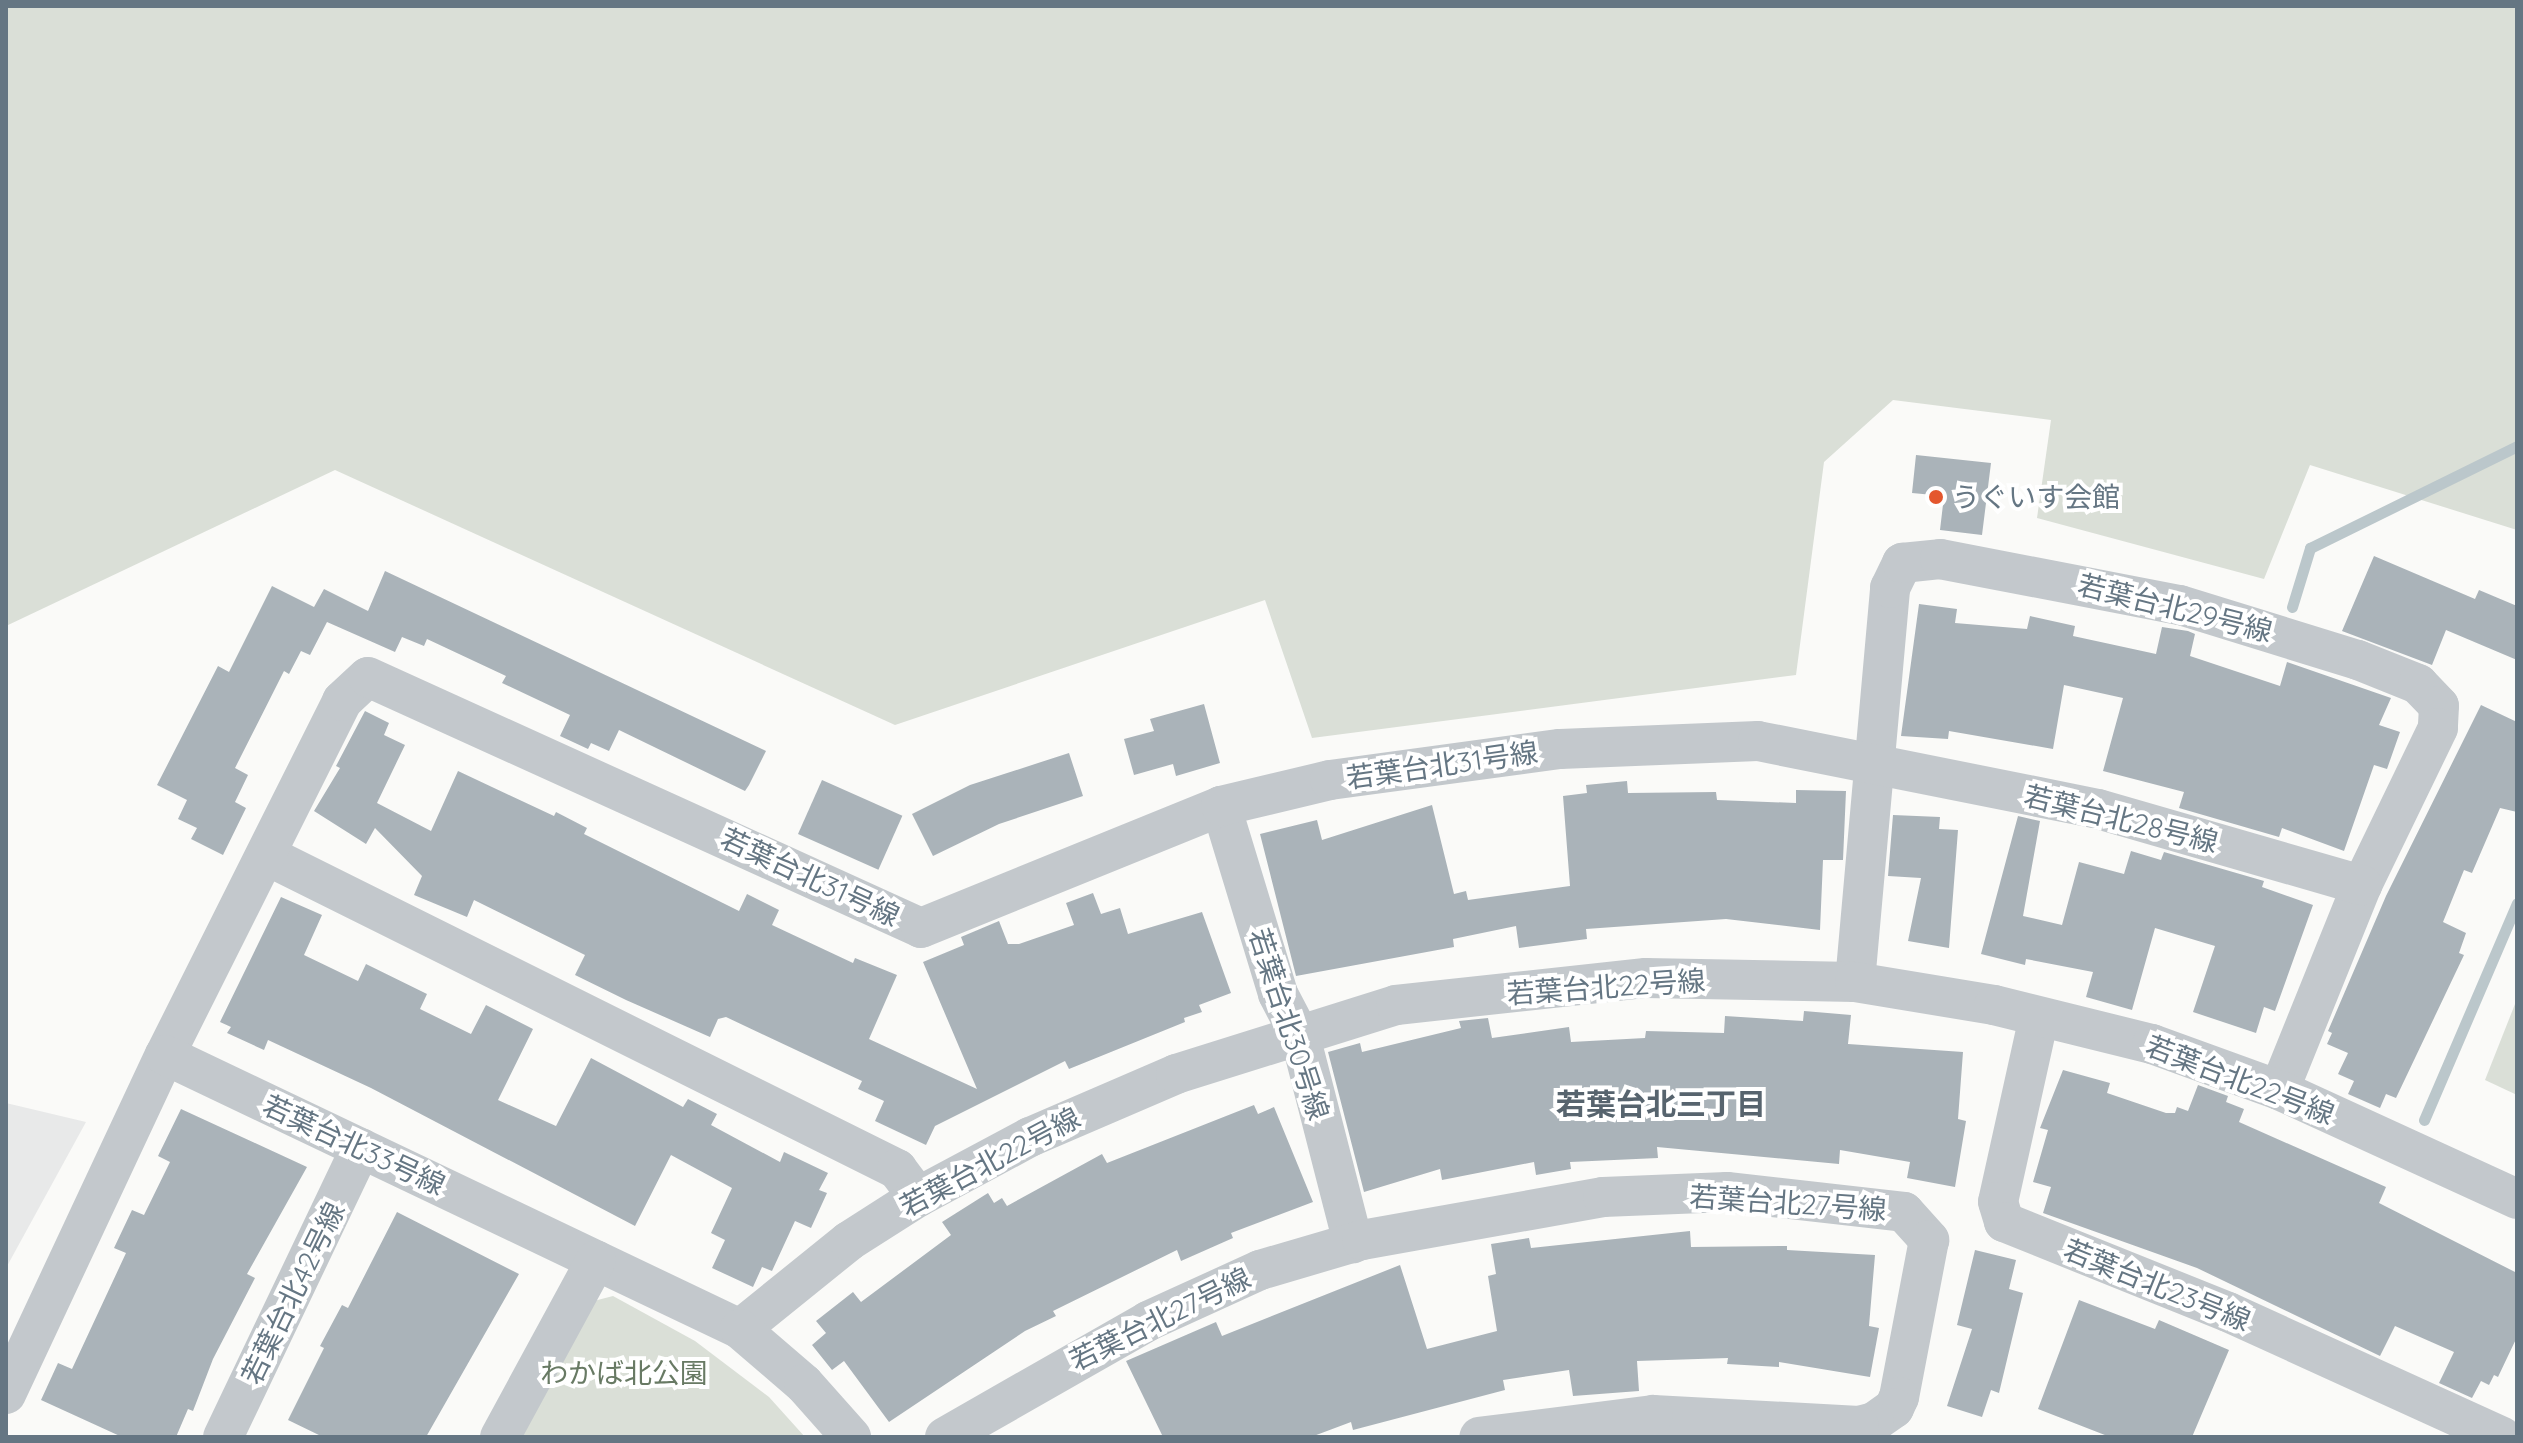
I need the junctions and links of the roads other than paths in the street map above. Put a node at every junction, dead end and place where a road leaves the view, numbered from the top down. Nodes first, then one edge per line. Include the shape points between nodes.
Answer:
1 (1878, 761) junction
2 (1221, 806) junction
3 (268, 856) junction
4 (2362, 885) junction
5 (1855, 982) junction
6 (2039, 1017) junction
7 (1300, 1036) junction
8 (165, 1055) junction
9 (2279, 1090) junction
10 (361, 1148) junction
11 (918, 1197) junction
12 (2517, 1199) edge
13 (1353, 1243) junction
14 (596, 1260) junction
15 (740, 1329) junction
16 (6, 1394) edge
17 (223, 1437) edge
18 (500, 1437) edge
19 (851, 1437) edge
20 (945, 1437) edge
21 (1479, 1437) edge
22 (2502, 1437) edge

1 - 2 street, 若葉台北31号線 via 1758,741 1560,749 1330,780
1 - 4 street, 若葉台北28号線 via 2098,809
1 - 4 street, 若葉台北29号線 via 1890,588 1896,569 1908,559 2091,584 2180,605 2301,639 2418,684 2435,698 2438,728
1 - 5 street, 若葉台北29号線
2 - 3 street, 若葉台北31号線 via 921,928 368,677 342,701
2 - 7 street, 若葉台北30号線 via 1278,994
3 - 8 street, 若葉台北31号線
3 - 11 street via 897,1169
4 - 9 street, 若葉台北29号線
5 - 6 street, 若葉台北22号線
5 - 7 street, 若葉台北22号線 via 1646,978 1396,1005
6 - 9 street, 若葉台北22号線 via 2152,1044
6 - 22 street, 若葉台北23号線 via 1998,1202 2004,1222 2228,1312
7 - 11 street, 若葉台北22号線 via 1111,1099
7 - 13 street, 若葉台北30号線
8 - 10 street, 若葉台北33号線
8 - 16 street
9 - 12 street, 若葉台北22号線
10 - 14 street, 若葉台北33号線
10 - 17 street, 若葉台北42号線
11 - 15 street, 若葉台北22号線 via 849,1241
13 - 20 street, 若葉台北27号線 via 1260,1270 1148,1321
13 - 21 street, 若葉台北27号線 via 1603,1197 1727,1192 1904,1212 1929,1240 1899,1397 1894,1408 1874,1422 1859,1426 1653,1415
14 - 15 street, 若葉台北33号線
14 - 18 street
15 - 19 street, 若葉台北33号線 via 804,1384

